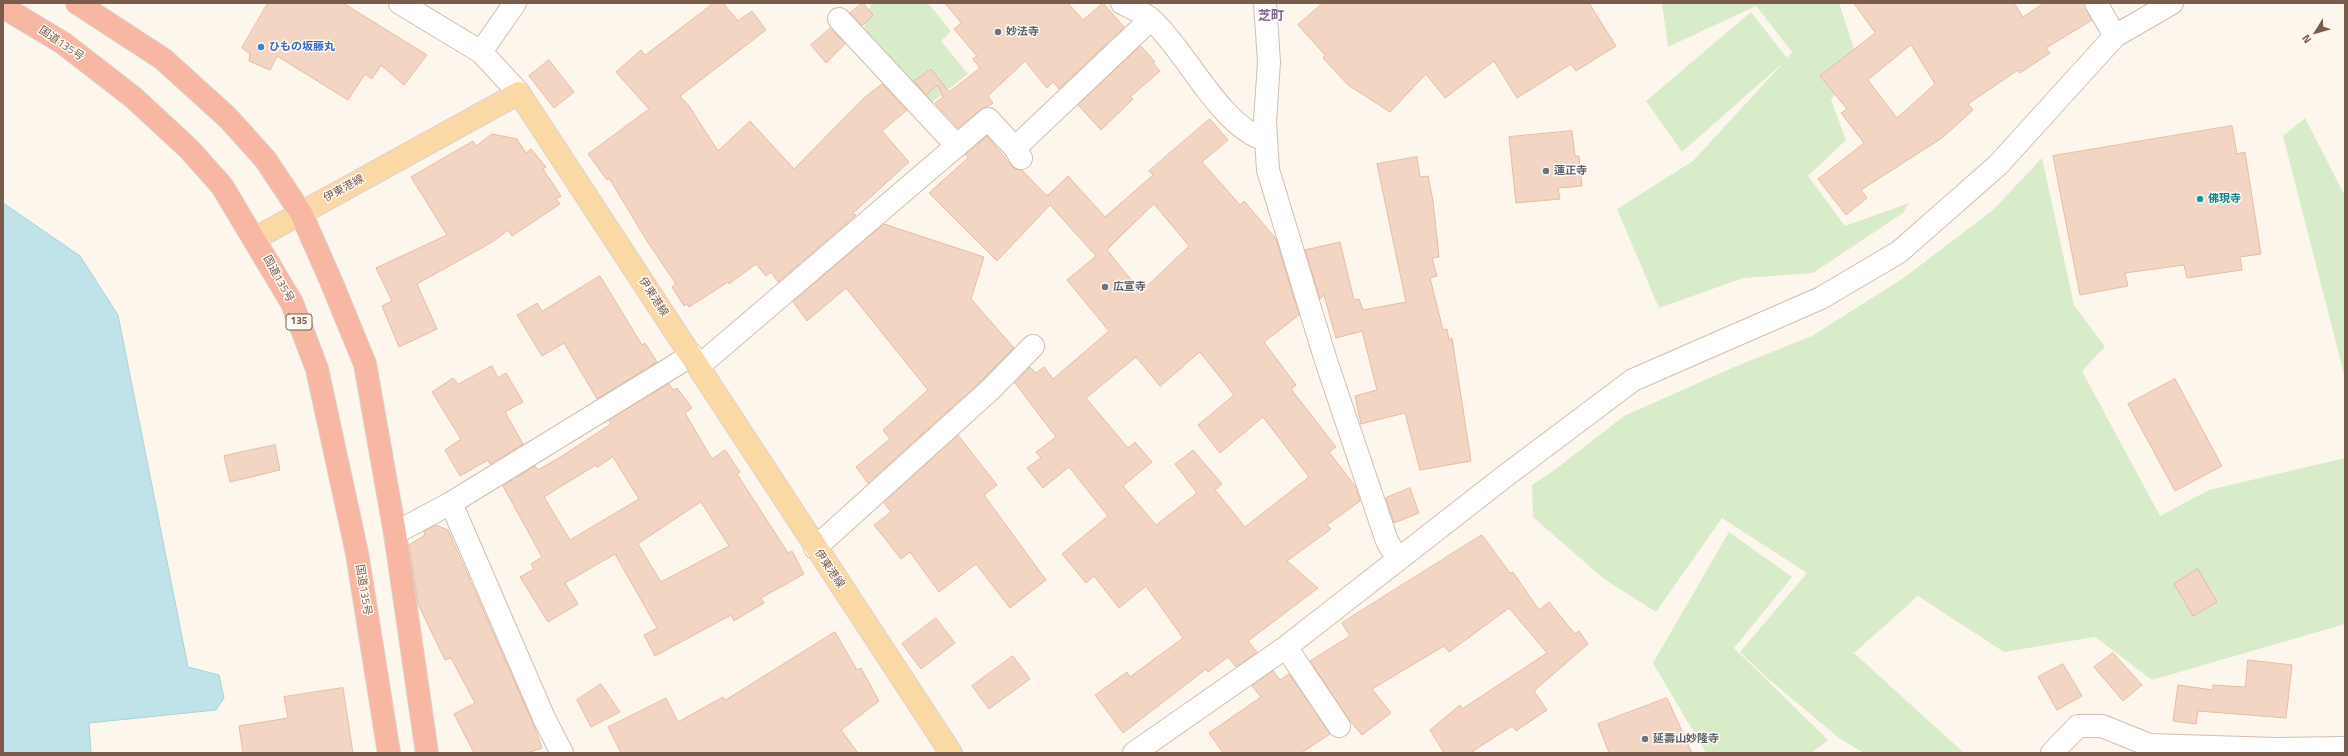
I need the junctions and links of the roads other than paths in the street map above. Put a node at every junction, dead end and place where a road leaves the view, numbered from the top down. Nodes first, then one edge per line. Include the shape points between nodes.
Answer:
1 (77, 3) edge
2 (400, 3) edge
3 (515, 3) edge
4 (1122, 3) edge
5 (1265, 3) edge
6 (2096, 3) edge
7 (2172, 3) edge
8 (3, 7) edge
9 (839, 19) dead end
10 (1151, 20) junction
11 (2115, 36) junction
12 (481, 52) junction
13 (519, 93) junction
14 (1265, 140) junction
15 (957, 146) junction
16 (301, 213) junction
17 (256, 238) junction
18 (1033, 346) dead end
19 (695, 361) junction
20 (451, 503) junction
21 (395, 534) junction
22 (815, 548) junction
23 (1398, 560) junction
24 (1286, 647) junction
25 (1339, 726) dead end
26 (2345, 748) edge
27 (389, 753) edge
28 (427, 753) edge
29 (562, 753) edge
30 (951, 753) edge
31 (1134, 753) edge
32 (2052, 753) edge

1 - 16 highway via 163,59 228,118 265,159
2 - 12 street
3 - 12 street
4 - 10 street
5 - 14 street via 1270,62
6 - 11 street
7 - 11 street
8 - 17 highway, 国道135号 / 135 via 63,43 134,98 189,149 222,186
9 - 15 street
10 - 14 street via 1220,105 1252,136
10 - 15 street via 1018,153 988,119
11 - 23 street via 1998,165 1899,252 1821,298 1633,380
12 - 13 street
13 - 16 main road, 伊東港線
13 - 19 main road, 伊東港線
14 - 23 street via 1268,170 1326,361 1387,541
15 - 19 street
16 - 17 main road, 伊東港線
16 - 21 highway via 365,364
17 - 27 highway, 国道135号 / 135 via 292,303 317,369 357,553
18 - 22 street via 991,389
19 - 20 street
19 - 22 main road, 伊東港線
20 - 21 street
20 - 29 street via 544,718
21 - 28 highway
22 - 30 main road, 伊東港線
23 - 24 street
24 - 25 street
24 - 31 street
26 - 32 street via 2276,749 2149,745 2102,726 2078,726

